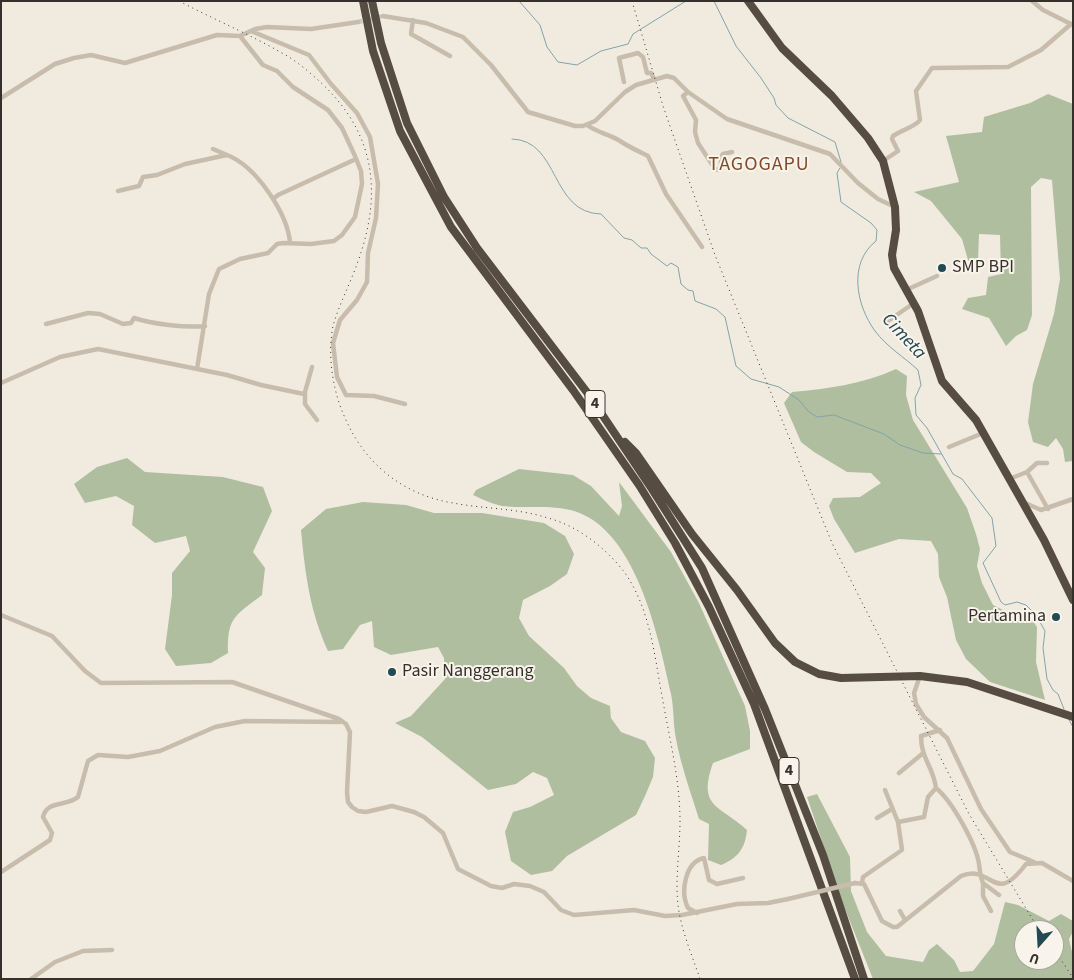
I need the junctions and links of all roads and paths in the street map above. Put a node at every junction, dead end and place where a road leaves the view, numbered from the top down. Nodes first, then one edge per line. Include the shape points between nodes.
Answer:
1 (363, 1) edge
2 (372, 1) edge
3 (748, 1) edge
4 (1032, 1) edge
5 (383, 16) tunnel mouth
6 (413, 20) junction
7 (358, 22) tunnel mouth
8 (1072, 24) edge
9 (251, 32) junction
10 (240, 36) junction
11 (450, 56) dead end
12 (654, 79) junction
13 (624, 82) dead end
14 (688, 92) junction
15 (1, 98) edge
16 (587, 125) junction
17 (213, 149) dead end
18 (732, 152) dead end
19 (227, 155) junction
20 (356, 159) junction
21 (883, 161) junction
22 (118, 192) dead end
23 (273, 200) junction
24 (895, 207) junction
25 (290, 242) junction
26 (702, 247) dead end
27 (937, 276) dead end
28 (905, 290) junction
29 (914, 303) junction
30 (888, 321) dead end
31 (46, 324) dead end
32 (205, 326) junction
33 (312, 367) dead end
34 (197, 369) junction
35 (1, 383) edge
36 (304, 394) junction
37 (405, 404) dead end
38 (317, 420) dead end
39 (612, 430) junction
40 (983, 433) junction
41 (949, 447) dead end
42 (1047, 463) dead end
43 (1027, 472) junction
44 (1009, 479) junction
45 (1073, 499) edge
46 (1022, 501) junction
47 (1048, 509) junction
48 (1073, 600) edge
49 (1, 616) edge
50 (920, 676) junction
51 (1072, 717) edge
52 (346, 724) junction
53 (940, 730) junction
54 (922, 754) junction
55 (899, 773) dead end
56 (936, 788) junction
57 (885, 790) dead end
58 (892, 809) junction
59 (877, 818) dead end
60 (898, 822) junction
61 (1034, 862) junction
62 (1, 872) edge
63 (979, 873) junction
64 (743, 878) dead end
65 (1073, 881) edge
66 (862, 883) junction
67 (983, 883) junction
68 (999, 895) dead end
69 (900, 911) dead end
70 (991, 911) dead end
71 (697, 913) junction
72 (905, 920) junction
73 (112, 950) dead end
74 (31, 979) edge
75 (855, 979) edge
76 (864, 979) edge

1 - 75 highway, 4 via 373,51 397,123 451,227 573,390 639,485 709,607 754,704
2 - 39 highway, 4 via 388,68 407,122 444,197 477,248
3 - 21 highway via 782,48 838,102
4 - 8 street
5 - 6 street
6 - 11 street via 411,34
6 - 16 street via 434,25 467,40 528,112 575,126
7 - 9 street via 311,29 267,28
8 - 21 street via 1041,50 1008,67 958,69 938,66 930,69 916,91 920,120 893,136 898,151
9 - 10 street
9 - 37 street via 309,55 367,128 378,184 376,218 368,252 368,276 365,288 337,326 334,360 337,377 346,395 374,396
10 - 15 street via 217,35 125,63 91,54 74,58 49,68
10 - 20 street via 262,65 278,71 294,87 328,110 342,128
12 - 13 street via 651,73 647,73 643,56 638,53 620,58
12 - 14 street via 674,78
12 - 16 street via 630,88 606,113
14 - 18 street via 683,96 696,120 698,143 715,169 722,167 723,154
14 - 24 street via 727,119 830,154 858,183 878,199
16 - 26 street via 648,156 666,194
17 - 19 street
19 - 22 street via 143,177 139,186
19 - 23 street via 248,170
20 - 23 street via 322,173
20 - 25 street via 362,184 358,208 342,235 325,243
21 - 24 highway
23 - 25 street via 287,221
24 - 28 highway via 892,262
25 - 32 street via 277,244 268,253 240,259 219,269 209,294
27 - 28 street
28 - 29 highway
29 - 30 street
29 - 40 highway via 942,381 972,413
31 - 32 street via 88,313 100,314 123,324 131,323 135,318 151,323
32 - 34 street
33 - 36 street
34 - 35 street via 95,349 60,357
34 - 36 street
36 - 38 street via 305,404
39 - 50 highway via 636,453 692,534 775,643 795,662 819,674 841,678
39 - 76 highway, 4 via 702,568 765,709 823,856
40 - 41 street
40 - 44 highway
42 - 43 street via 1037,463
43 - 44 street
43 - 47 street
44 - 46 highway
45 - 47 street
46 - 47 street via 1038,510
46 - 48 highway
49 - 52 street via 52,636 85,671 101,682 232,682 332,716
50 - 51 highway via 967,682
50 - 53 street via 914,693 916,704 924,717
52 - 62 street via 337,721 245,721 215,727 160,751 137,756 92,756 78,797 70,803 50,806 45,811 43,817 52,833 50,840
52 - 71 street via 350,732 348,802 360,812 392,806 424,817 443,833 455,863 464,873 496,888 514,884 530,886 544,892 561,910 574,915 634,910 665,916
53 - 54 street via 922,736
53 - 61 street via 947,738 981,809 1010,852
54 - 55 street
54 - 56 street via 933,771
56 - 60 street via 928,797 924,817
56 - 63 street via 953,808 966,833 979,864
57 - 58 street
58 - 59 street
58 - 60 street
60 - 66 street via 902,850 863,877
61 - 63 street via 1026,864 1010,882 994,884
61 - 65 street via 1048,865
63 - 67 street
63 - 72 street via 970,872 962,876
64 - 71 street via 728,883 713,882 707,876 704,858 696,860 686,876 685,895 688,908
66 - 71 street, bridge via 768,903 737,904
66 - 72 street via 885,924 896,927
67 - 68 street
67 - 70 street via 982,896
69 - 72 street
73 - 74 street via 84,951 55,962

